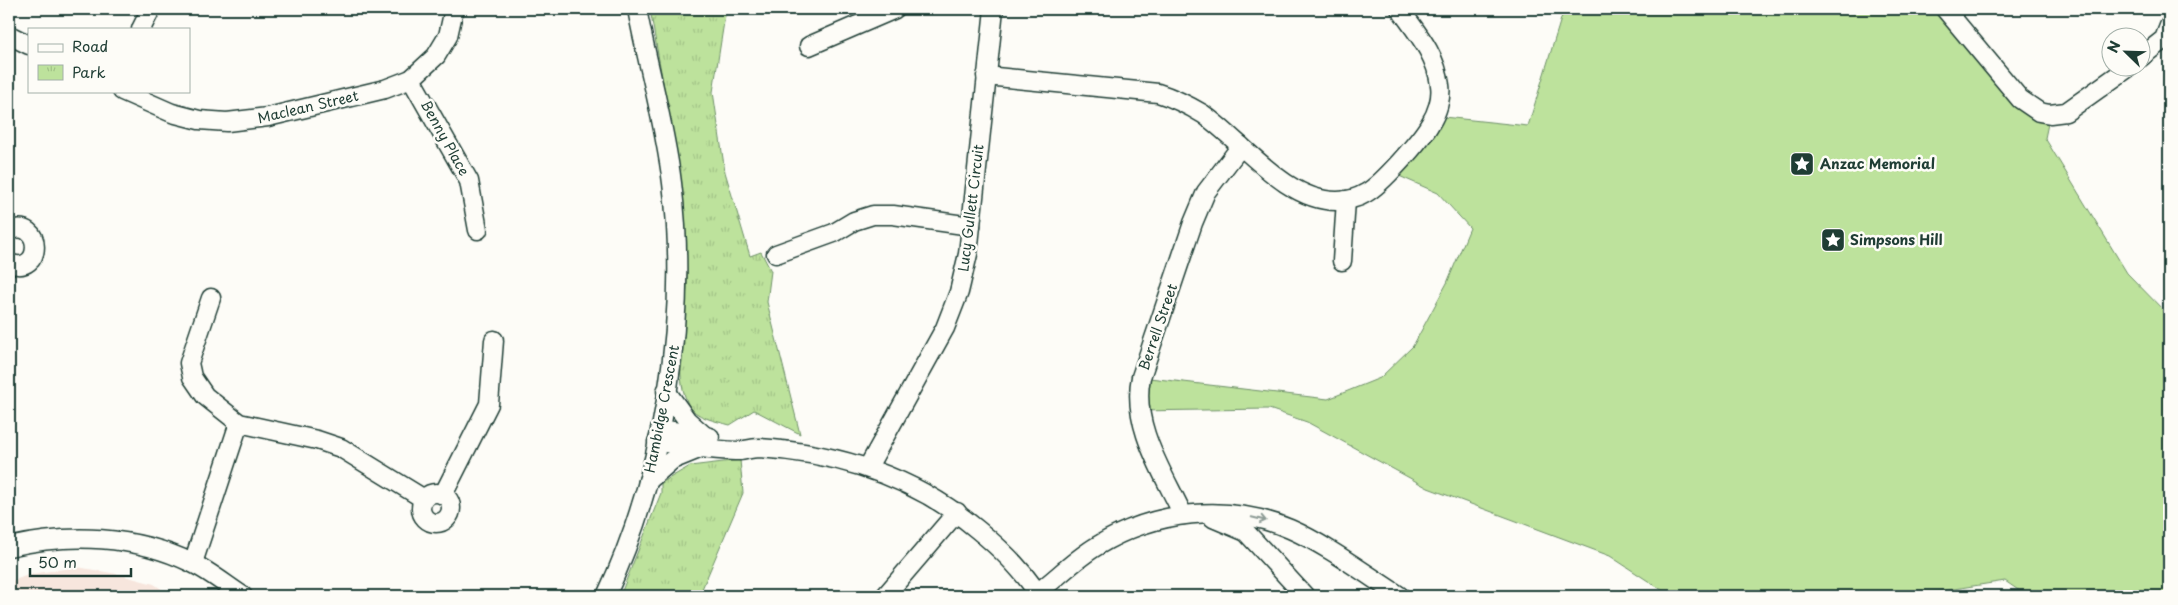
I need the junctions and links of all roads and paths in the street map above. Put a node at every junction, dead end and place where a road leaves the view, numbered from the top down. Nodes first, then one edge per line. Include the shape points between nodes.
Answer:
1 (151, 9) edge
2 (454, 9) edge
3 (638, 9) edge
4 (895, 9) edge
5 (994, 9) edge
6 (1400, 9) edge
7 (1945, 9) edge
8 (2169, 26) edge
9 (142, 28) edge
10 (9, 35) edge
11 (28, 44) edge
12 (809, 46) dead end
13 (2150, 50) edge
14 (986, 76) junction
15 (2114, 78) edge
16 (411, 79) junction
17 (124, 92) edge
18 (1241, 146) junction
19 (1346, 200) junction
20 (971, 226) junction
21 (478, 230) dead end
22 (9, 231) edge
23 (776, 254) dead end
24 (1342, 260) dead end
25 (9, 264) edge
26 (211, 298) dead end
27 (494, 340) dead end
28 (666, 391) junction
29 (239, 423) junction
30 (659, 436) junction
31 (705, 442) junction
32 (868, 467) junction
33 (648, 481) junction
34 (443, 495) junction
35 (424, 499) junction
36 (957, 512) junction
37 (1188, 515) junction
38 (9, 547) edge
39 (193, 563) junction
40 (1038, 595) edge
41 (243, 596) edge
42 (606, 596) edge
43 (885, 596) edge
44 (1305, 596) edge
45 (1400, 596) edge

1 - 9 street
2 - 16 street, Maclean Street via 448,36 436,56
3 - 28 street, Hambidge Crescent via 672,181 679,254 674,354
4 - 12 street
5 - 14 street, Lucy Gullett Circuit
6 - 19 street via 1427,46 1436,66 1440,87 1438,107 1430,126 1380,183 1365,194
7 - 15 street via 2020,99 2039,112 2066,112
8 - 13 street via 2164,39
10 - 11 street
14 - 18 street via 1158,93 1178,99
14 - 20 street, Lucy Gullett Circuit
16 - 17 street, Maclean Street via 385,89 241,121 199,120 172,113
16 - 21 street, Benny Place via 469,181
18 - 19 street via 1303,194 1320,200
18 - 37 street, Berrell Street via 1206,192 1193,223 1138,393 1138,411 1144,428
19 - 24 street
20 - 23 street via 873,215
20 - 32 street, Lucy Gullett Circuit via 959,292 945,328
22 - 25 street via 24,230 36,247 24,264
26 - 29 street via 192,350 189,363 192,377 205,396
27 - 34 street via 489,404
28 - 30 street, Hambidge Crescent
28 - 31 street
29 - 35 street via 342,448
29 - 39 street
30 - 31 street
30 - 33 street, Hambidge Crescent
31 - 32 street via 834,458
31 - 33 street via 672,460
32 - 36 street via 903,481
33 - 42 street, Hambidge Crescent via 623,557
34 - 35 street via 433,494
34 - 35 street via 452,510 441,523 430,522 423,516
36 - 40 street via 991,540
36 - 43 street
37 - 40 street via 1137,526 1096,546
37 - 44 street via 1220,520 1246,532
37 -> 45 street via 1231,513 1290,529
38 - 39 street via 35,541 98,538 131,543
39 - 41 street

